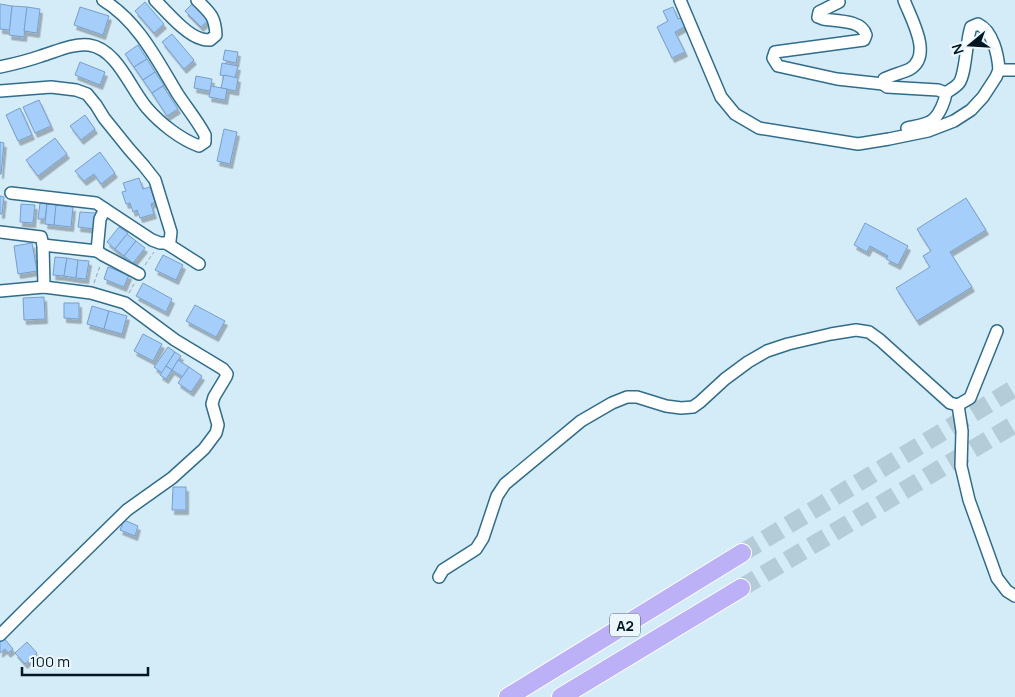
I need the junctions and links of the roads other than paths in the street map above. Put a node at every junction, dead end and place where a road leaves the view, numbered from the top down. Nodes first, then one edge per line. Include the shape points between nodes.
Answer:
1 (103, 0) edge
2 (155, 0) edge
3 (197, 0) edge
4 (680, 0) edge
5 (904, 0) edge
6 (838, 2) dead end
7 (0, 67) edge
8 (999, 70) junction
9 (1015, 70) edge
10 (883, 84) junction
11 (0, 91) edge
12 (946, 93) junction
13 (868, 143) junction
14 (11, 193) dead end
15 (105, 210) junction
16 (0, 232) edge
17 (166, 243) junction
18 (43, 245) junction
19 (100, 253) junction
20 (199, 264) dead end
21 (139, 274) dead end
22 (44, 287) junction
23 (0, 290) edge
24 (997, 331) dead end
25 (958, 405) junction
26 (742, 553) tunnel mouth
27 (439, 577) dead end
28 (741, 588) tunnel mouth
29 (1015, 596) edge
30 (681, 624) junction
31 (0, 635) edge
32 (508, 697) edge
33 (561, 697) edge
34 (574, 697) edge

1 - 7 street via 115,7 139,33 160,62 205,135 205,142 199,146 169,129 147,108 111,56 90,45 66,48
2 - 3 street via 185,30 210,40 216,35 216,25 212,15
4 - 13 street via 721,96 735,114 758,128
5 - 10 street via 921,43 921,55 916,64 884,79
6 - 10 street via 819,12 818,17 857,24 865,29 864,40 775,52 775,62 778,66 837,79
8 - 9 street
8 - 12 street via 998,58 984,27 978,24 971,27 962,75
8 - 13 street via 983,97 954,121 928,131
10 - 12 street
11 - 17 street via 51,87 87,94 154,180 171,232 170,241
12 - 13 street via 934,119
14 - 15 street via 96,203
15 - 17 street via 152,240
15 - 19 street via 100,219
16 - 18 street via 41,237
17 - 20 street
18 - 19 street
18 - 22 street
19 - 21 street
22 - 23 street
22 - 31 street via 91,293 124,303 227,374 212,404 218,426 216,433 204,449 172,478 127,510
24 - 25 street via 970,398
25 - 27 street via 950,403 869,332 856,330 788,344 748,362 693,407 666,406 637,397 627,398 612,403 581,422 505,484 476,549 443,570
25 - 29 street via 962,432 961,466 969,500 997,578
26 - 32 highway, A2
28 - 30 highway, A2
30 - 33 highway, A2
30 - 34 highway via 656,647

